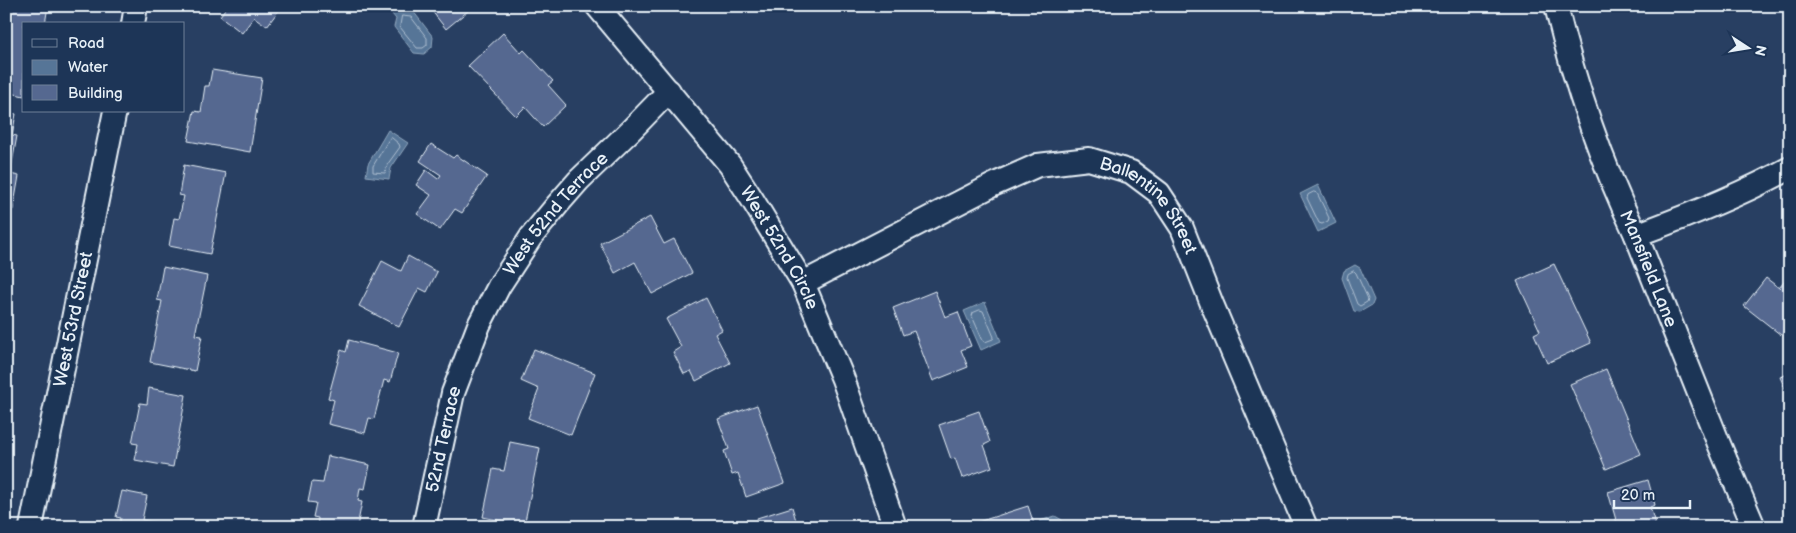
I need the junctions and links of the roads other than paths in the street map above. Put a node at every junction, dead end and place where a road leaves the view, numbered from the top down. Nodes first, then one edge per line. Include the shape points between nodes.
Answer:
1 (136, 6) edge
2 (597, 6) edge
3 (1556, 6) edge
4 (133, 22) edge
5 (669, 91) junction
6 (115, 112) edge
7 (1790, 168) edge
8 (1636, 234) junction
9 (803, 283) junction
10 (468, 352) joint
11 (31, 527) edge
12 (424, 527) edge
13 (894, 527) edge
14 (1306, 527) edge
15 (1754, 527) edge

1 - 4 street
2 - 5 street, West 52nd Circle
3 - 8 street, Mansfield Lane via 1589,121
5 - 9 street, West 52nd Circle via 730,165
5 - 10 street, West 52nd Terrace via 579,180 531,237 499,286
6 - 11 street, West 53rd Street
7 - 8 street via 1742,192
8 - 15 street, Mansfield Lane
9 - 13 street, West 52nd Circle via 843,379
9 - 14 street, Ballentine Street via 1038,165 1089,159 1131,172 1160,193 1182,228
10 - 12 street, 52nd Terrace via 453,393

